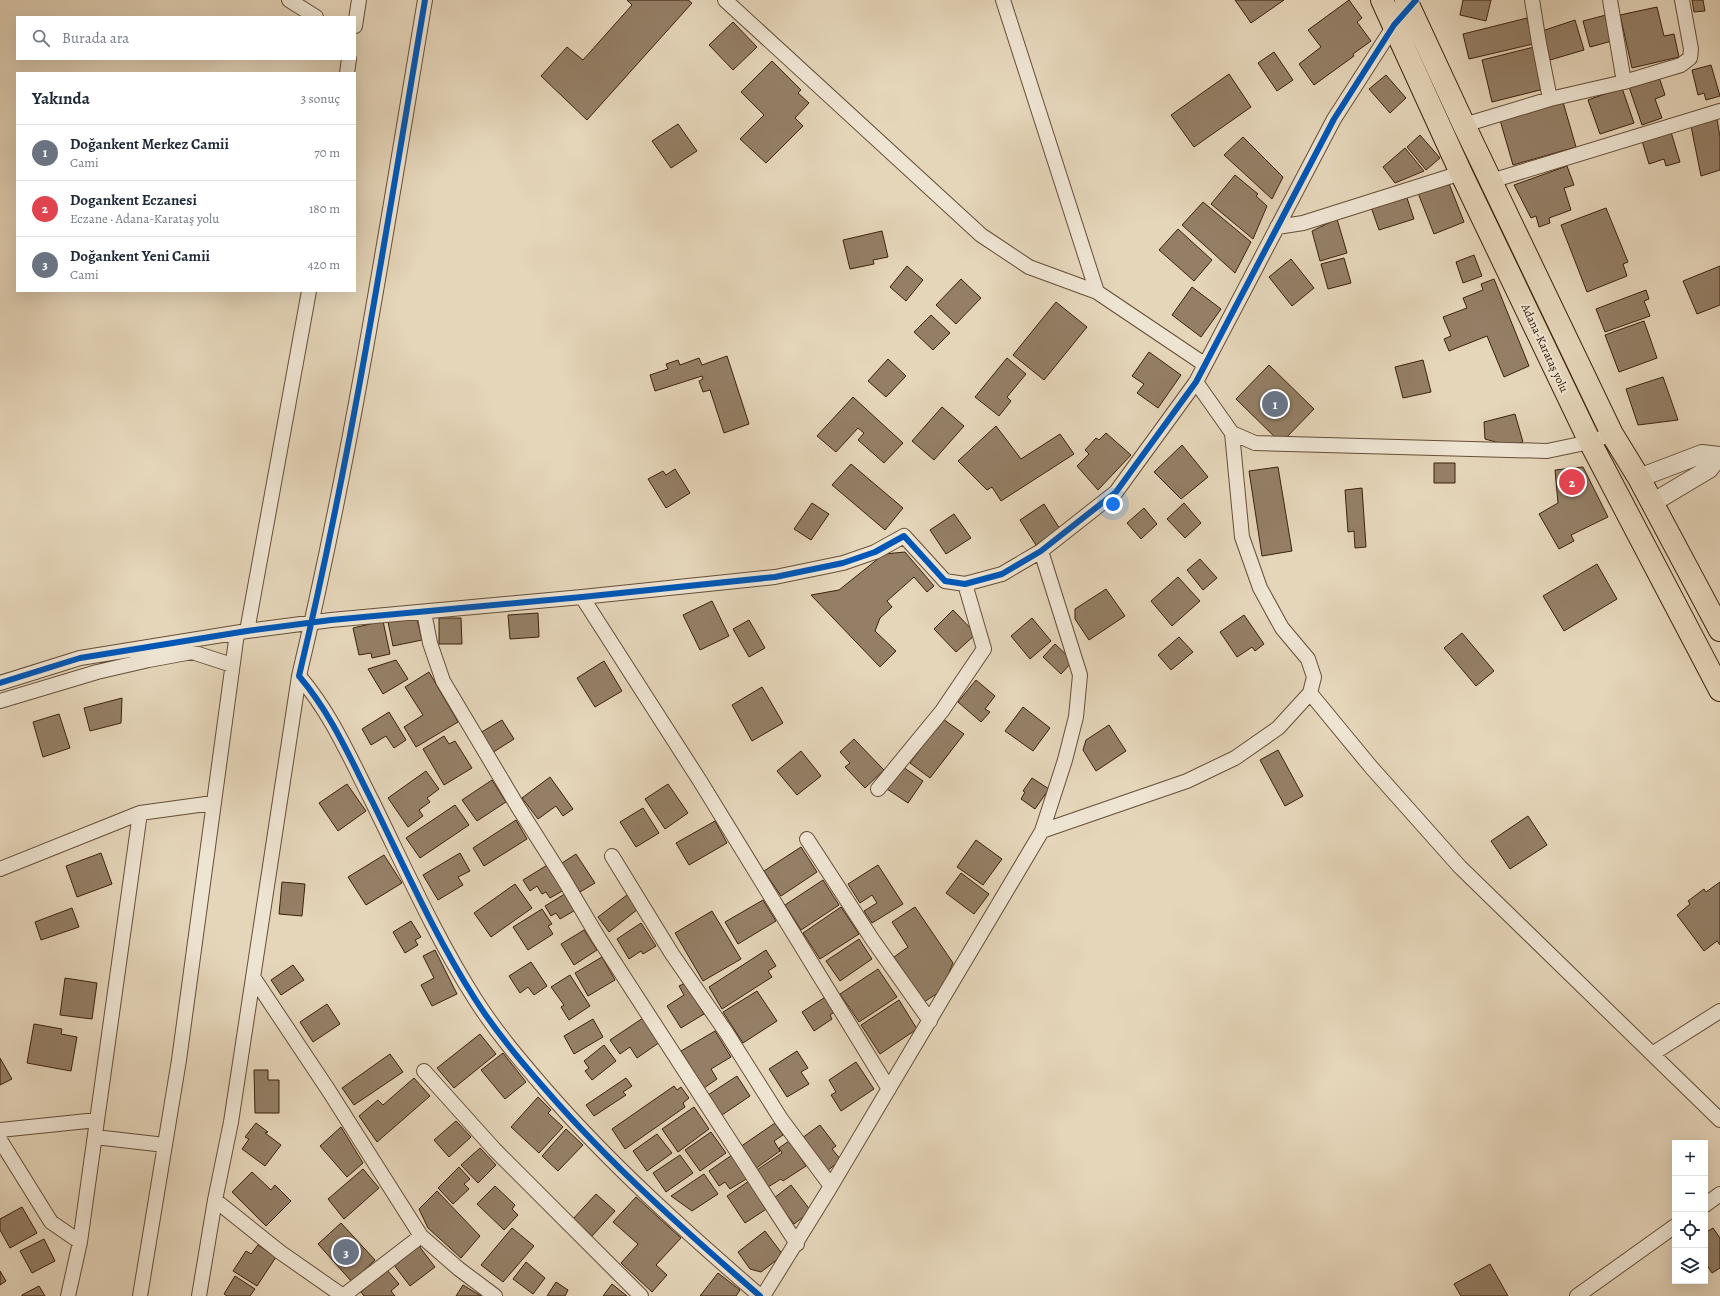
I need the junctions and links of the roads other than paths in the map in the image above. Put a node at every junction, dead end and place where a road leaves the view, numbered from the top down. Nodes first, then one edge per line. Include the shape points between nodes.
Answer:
1 (289, 0) edge
2 (359, 0) edge
3 (425, 0) edge
4 (725, 0) edge
5 (1003, 0) edge
6 (1382, 0) edge
7 (1532, 0) edge
8 (1610, 0) edge
9 (1682, 0) edge
10 (1411, 3) edge
11 (314, 16) edge
12 (356, 20) edge
13 (1394, 25) junction
14 (349, 60) edge
15 (347, 72) edge
16 (1624, 82) junction
17 (1550, 99) junction
18 (1720, 111) edge
19 (1464, 125) junction
20 (1462, 173) junction
21 (1491, 181) junction
22 (1277, 227) junction
23 (309, 292) edge
24 (1097, 292) junction
25 (1204, 364) junction
26 (1196, 382) junction
27 (1232, 433) junction
28 (1612, 434) junction
29 (1590, 442) junction
30 (1720, 456) edge
31 (1639, 478) junction
32 (1652, 503) junction
33 (1041, 551) junction
34 (965, 584) junction
35 (582, 597) junction
36 (424, 612) junction
37 (311, 622) junction
38 (1720, 630) edge
39 (242, 632) junction
40 (232, 665) junction
41 (299, 676) junction
42 (0, 683) edge
43 (1720, 690) edge
44 (1310, 693) junction
45 (0, 701) edge
46 (878, 789) dead end
47 (213, 803) junction
48 (140, 813) junction
49 (1042, 831) junction
50 (807, 840) dead end
51 (612, 856) dead end
52 (0, 869) edge
53 (253, 977) junction
54 (1720, 1011) edge
55 (930, 1021) junction
56 (1652, 1054) junction
57 (424, 1071) dead end
58 (889, 1089) junction
59 (97, 1120) junction
60 (1720, 1120) edge
61 (0, 1130) edge
62 (95, 1137) junction
63 (0, 1140) edge
64 (165, 1145) junction
65 (831, 1186) junction
66 (1720, 1194) edge
67 (215, 1200) junction
68 (1708, 1202) edge
69 (1672, 1228) edge
70 (421, 1236) junction
71 (80, 1242) junction
72 (797, 1244) junction
73 (68, 1296) edge
74 (140, 1296) edge
75 (199, 1296) edge
76 (343, 1296) edge
77 (495, 1296) edge
78 (641, 1296) edge
79 (760, 1296) edge
80 (763, 1296) edge
81 (1577, 1296) edge

1 - 11 street
2 - 12 street
3 - 37 street via 351,426
4 - 24 street via 981,235 1029,267
5 - 24 street
6 - 13 main road, Adana-Karataş yolu
7 - 17 street
8 - 16 street
9 - 16 street via 1691,49 1690,58 1681,65
10 - 13 street
10 - 19 main road, Adana-Karataş yolu
13 - 20 main road, Adana-Karataş yolu
13 - 22 street via 1334,119
14 - 15 street
16 - 17 street
17 - 19 street
18 - 21 street
19 - 21 main road, Adana-Karataş yolu
20 - 22 street via 1303,223
20 - 29 main road, Adana-Karataş yolu
21 - 28 main road, Adana-Karataş yolu
22 - 25 street
23 - 39 street
24 - 25 street
25 - 26 street
26 - 27 street
26 - 33 street via 1116,492
27 - 29 street via 1255,443 1547,451
27 - 44 street via 1242,537 1260,588 1274,615 1308,659 1314,677
28 - 29 street
28 - 31 main road, Adana-Karataş yolu
29 - 43 main road, Adana-Karataş yolu
30 - 31 street via 1702,454
30 - 32 street via 1709,469
31 - 32 main road, Adana-Karataş yolu
32 - 38 main road, Adana-Karataş yolu
33 - 34 street via 1002,574
33 - 49 street via 1080,675 1076,717
34 - 35 street via 945,581 904,536 875,552 843,563 775,577
34 - 46 street via 984,649 942,711
35 - 36 street
35 - 58 street via 700,781
36 - 37 street
36 - 72 street via 430,643 443,681 598,937
37 - 39 street
37 - 41 street
39 - 40 street
39 - 42 street via 80,658
40 - 45 street via 192,652 97,672
40 - 47 street
41 - 53 street
41 - 79 street via 317,698 349,753 433,927 476,999 508,1046 615,1165
44 - 49 street via 1278,728 1235,758 1187,781
44 - 56 street via 1371,767 1460,867
47 - 48 street
47 - 64 street via 179,1060
48 - 52 street
48 - 59 street
49 - 55 street
50 - 55 street
51 - 65 street via 672,954 726,1032 781,1120
53 - 67 street via 231,1122
53 - 70 street via 329,1090
54 - 56 street
55 - 58 street
56 - 60 street
57 - 78 street via 495,1150
58 - 65 street
59 - 61 street
59 - 62 street
62 - 64 street
62 - 71 street
63 - 71 street via 51,1222
64 - 74 street
65 - 72 street
66 - 68 street
67 - 75 street
67 - 76 street via 280,1252
69 - 81 street
70 - 76 street
70 - 77 street
71 - 73 street
72 - 80 street

